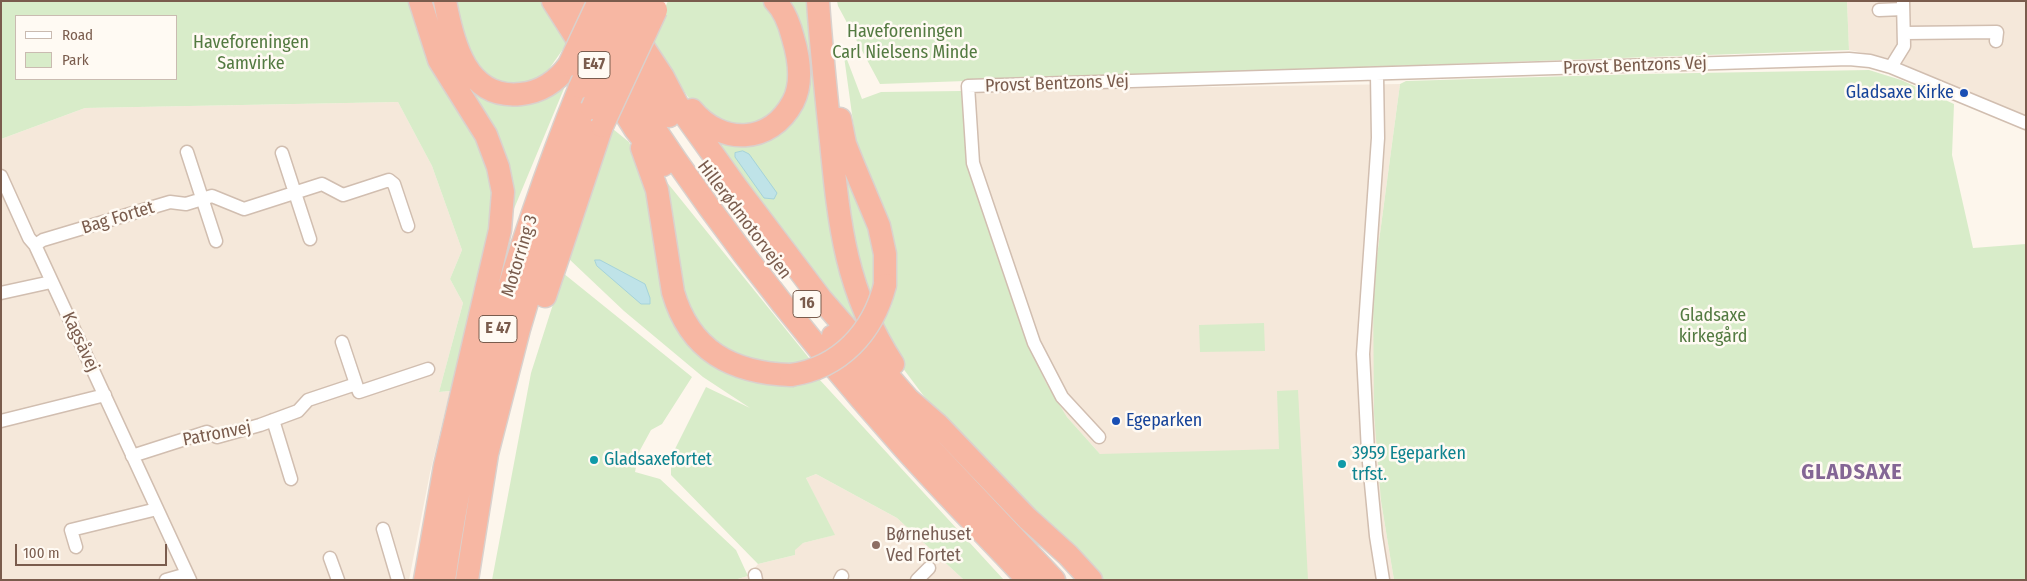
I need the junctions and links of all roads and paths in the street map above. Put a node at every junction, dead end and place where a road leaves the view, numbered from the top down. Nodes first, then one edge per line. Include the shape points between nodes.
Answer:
1 (420, 1) edge
2 (445, 1) edge
3 (553, 1) edge
4 (574, 1) edge
5 (597, 1) edge
6 (616, 1) edge
7 (775, 1) edge
8 (820, 1) edge
9 (652, 4) edge
10 (1903, 5) edge
11 (1879, 10) dead end
12 (1905, 33) junction
13 (1996, 41) dead end
14 (1891, 67) junction
15 (1377, 75) junction
16 (663, 77) junction
17 (2026, 123) edge
18 (635, 129) junction
19 (187, 152) dead end
20 (282, 153) dead end
21 (552, 158) junction
22 (1, 176) edge
23 (295, 193) junction
24 (202, 199) junction
25 (408, 226) dead end
26 (310, 239) dead end
27 (216, 241) dead end
28 (34, 245) junction
29 (51, 282) junction
30 (769, 286) junction
31 (1, 293) edge
32 (342, 342) dead end
33 (474, 343) junction
34 (428, 369) dead end
35 (356, 384) junction
36 (105, 395) junction
37 (1, 420) edge
38 (273, 420) junction
39 (938, 425) junction
40 (1099, 437) dead end
41 (904, 449) junction
42 (132, 456) junction
43 (291, 479) dead end
44 (157, 509) junction
45 (1027, 518) junction
46 (383, 529) dead end
47 (76, 548) dead end
48 (330, 558) dead end
49 (929, 568) dead end
50 (188, 577) edge
51 (166, 580) edge
52 (338, 580) edge
53 (398, 580) edge
54 (425, 580) edge
55 (444, 580) edge
56 (467, 580) edge
57 (917, 580) edge
58 (1011, 580) edge
59 (1028, 580) edge
60 (1054, 580) edge
61 (1079, 580) edge
62 (1091, 580) edge
63 (1383, 580) edge

1 - 33 highway via 438,60 486,135 503,192 500,230
2 - 5 highway, bridge via 450,28 469,72 486,89 513,95 529,94 554,82 569,65
3 - 18 highway, E47
4 - 30 highway, Hillerødmotorvejen / 16 via 666,145
5 - 60 highway, Hillerødmotorvejen / 16 via 686,140 785,277 924,442
6 - 16 highway
6 - 21 highway, Motorring 3 / E 47, bridge
7 - 16 highway via 792,33 798,57 798,80 792,102 768,128 745,135 717,131 698,117
8 - 18 highway, bridge via 841,124 853,164 879,226 886,254 885,285 878,308 849,349 836,359 816,369 791,375 766,374 726,361 699,340 686,324 673,292 657,190
8 - 39 highway via 837,203 852,278 878,341
9 - 56 highway, bridge via 597,117 531,340 487,454
10 - 11 street
10 - 12 street
12 - 13 street via 1996,32
12 - 14 street via 1904,46
14 - 15 street, Provst Bentzons Vej via 1849,59
14 - 17 street, Provst Bentzons Vej
15 - 40 street, Provst Bentzons Vej via 968,86 974,163 1034,343 1062,397
15 - 63 street via 1378,138 1363,354 1368,452
16 - 39 highway via 677,104 821,299 908,399
18 - 30 highway via 698,211
19 - 24 street
20 - 23 street
21 - 33 highway via 519,219
21 - 55 highway, Motorring 3 / E 47 via 512,278 471,429
22 - 28 street, Kagsåvej
23 - 24 street, Bag Fortet via 244,209 212,196
23 - 25 street, Bag Fortet via 322,184 343,195 389,180 394,184
23 - 26 street
24 - 27 street
24 - 28 street, Bag Fortet via 186,204 170,202
28 - 29 street, Kagsåvej
29 - 31 street
29 - 36 street, Kagsåvej
30 - 41 highway, Hillerødmotorvejen / 16
32 - 35 street
33 - 54 highway via 445,466
34 - 35 street, Patronvej via 359,392
35 - 38 street, Patronvej via 308,400 298,411
36 - 37 street
36 - 42 street, Kagsåvej
38 - 42 street, Patronvej via 217,437 207,432
38 - 43 street, Patronvej
39 - 45 highway
41 - 58 highway via 934,494
41 - 59 highway, Hillerødmotorvejen / 16
42 - 44 street, Kagsåvej
44 - 47 street via 72,530
44 - 50 street, Kagsåvej
45 - 61 highway
45 - 62 highway
46 - 53 street
48 - 52 street
49 - 57 street
50 - 51 street

